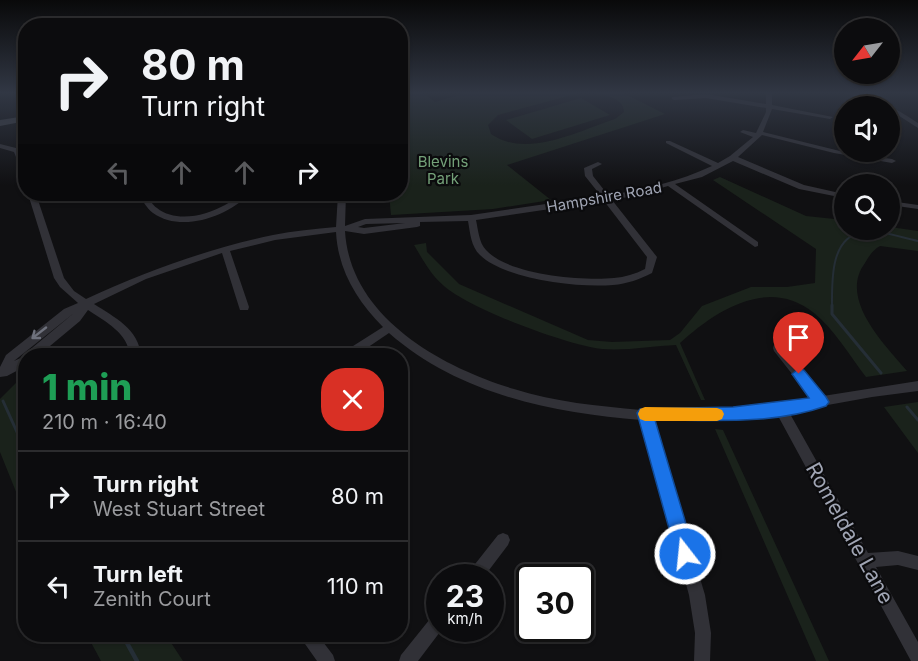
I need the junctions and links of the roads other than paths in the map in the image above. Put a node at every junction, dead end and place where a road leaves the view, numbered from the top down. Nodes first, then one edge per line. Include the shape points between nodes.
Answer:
1 (765, 124) edge
2 (743, 132) dead end
3 (759, 135) junction
4 (668, 142) dead end
5 (0, 146) edge
6 (16, 151) joint
7 (834, 151) edge
8 (18, 155) edge
9 (734, 158) junction
10 (598, 164) dead end
11 (719, 166) junction
12 (671, 185) junction
13 (834, 194) edge
14 (608, 198) junction
15 (34, 201) edge
16 (147, 201) edge
17 (242, 201) edge
18 (342, 201) edge
19 (900, 204) edge
20 (918, 207) edge
21 (471, 218) junction
22 (344, 228) junction
23 (755, 244) dead end
24 (225, 249) junction
25 (87, 305) junction
26 (244, 307) dead end
27 (390, 328) junction
28 (21, 348) edge
29 (40, 348) edge
30 (136, 348) edge
31 (359, 348) edge
32 (778, 348) dead end
33 (18, 351) edge
34 (18, 364) edge
35 (1, 374) edge
36 (918, 386) edge
37 (821, 402) junction
38 (781, 410) junction
39 (645, 413) junction
40 (503, 540) dead end
41 (865, 561) junction
42 (918, 563) edge
43 (484, 564) edge
44 (426, 637) edge
45 (312, 642) edge
46 (918, 658) edge
47 (327, 661) edge
48 (406, 661) edge
49 (702, 661) edge

1 - 3 street, Hampshire Road
2 - 3 street
3 - 7 street
3 - 9 street, Hampshire Road
4 - 11 street
5 - 6 street
6 - 8 street
9 - 11 street, Hampshire Road
9 - 13 street via 802,187
10 - 14 street via 587,172
11 - 12 street, Hampshire Road
12 - 14 street, Hampshire Road
12 - 23 street
14 - 21 street, Hampshire Road
14 - 21 street via 652,257 649,271 636,278 562,282 497,261 481,251
15 - 25 street via 61,282
16 - 17 street via 165,220 211,214
18 - 22 street
19 - 20 street
21 - 22 street, Hampshire Road via 364,231
22 - 24 street, Hampshire Road via 275,237
22 - 27 street via 343,254 355,283
24 - 25 street, Hampshire Road via 143,277
24 - 26 street
25 -> 28 street, Hampshire Road via 68,312
25 - 29 street, Hampshire Road
25 - 30 street via 127,333
27 - 31 street
27 - 39 street via 444,365 493,387 549,402
32 - 37 street
33 -> 35 street, Hampshire Road
34 - 35 street, Hampshire Road
36 - 37 street
37 - 38 street
38 - 39 street
38 - 41 street, Romeldale Lane
39 - 49 street via 697,595 703,633
40 - 43 street
41 - 42 street via 898,558
41 - 46 street, Romeldale Lane
44 - 48 street
45 - 47 street

